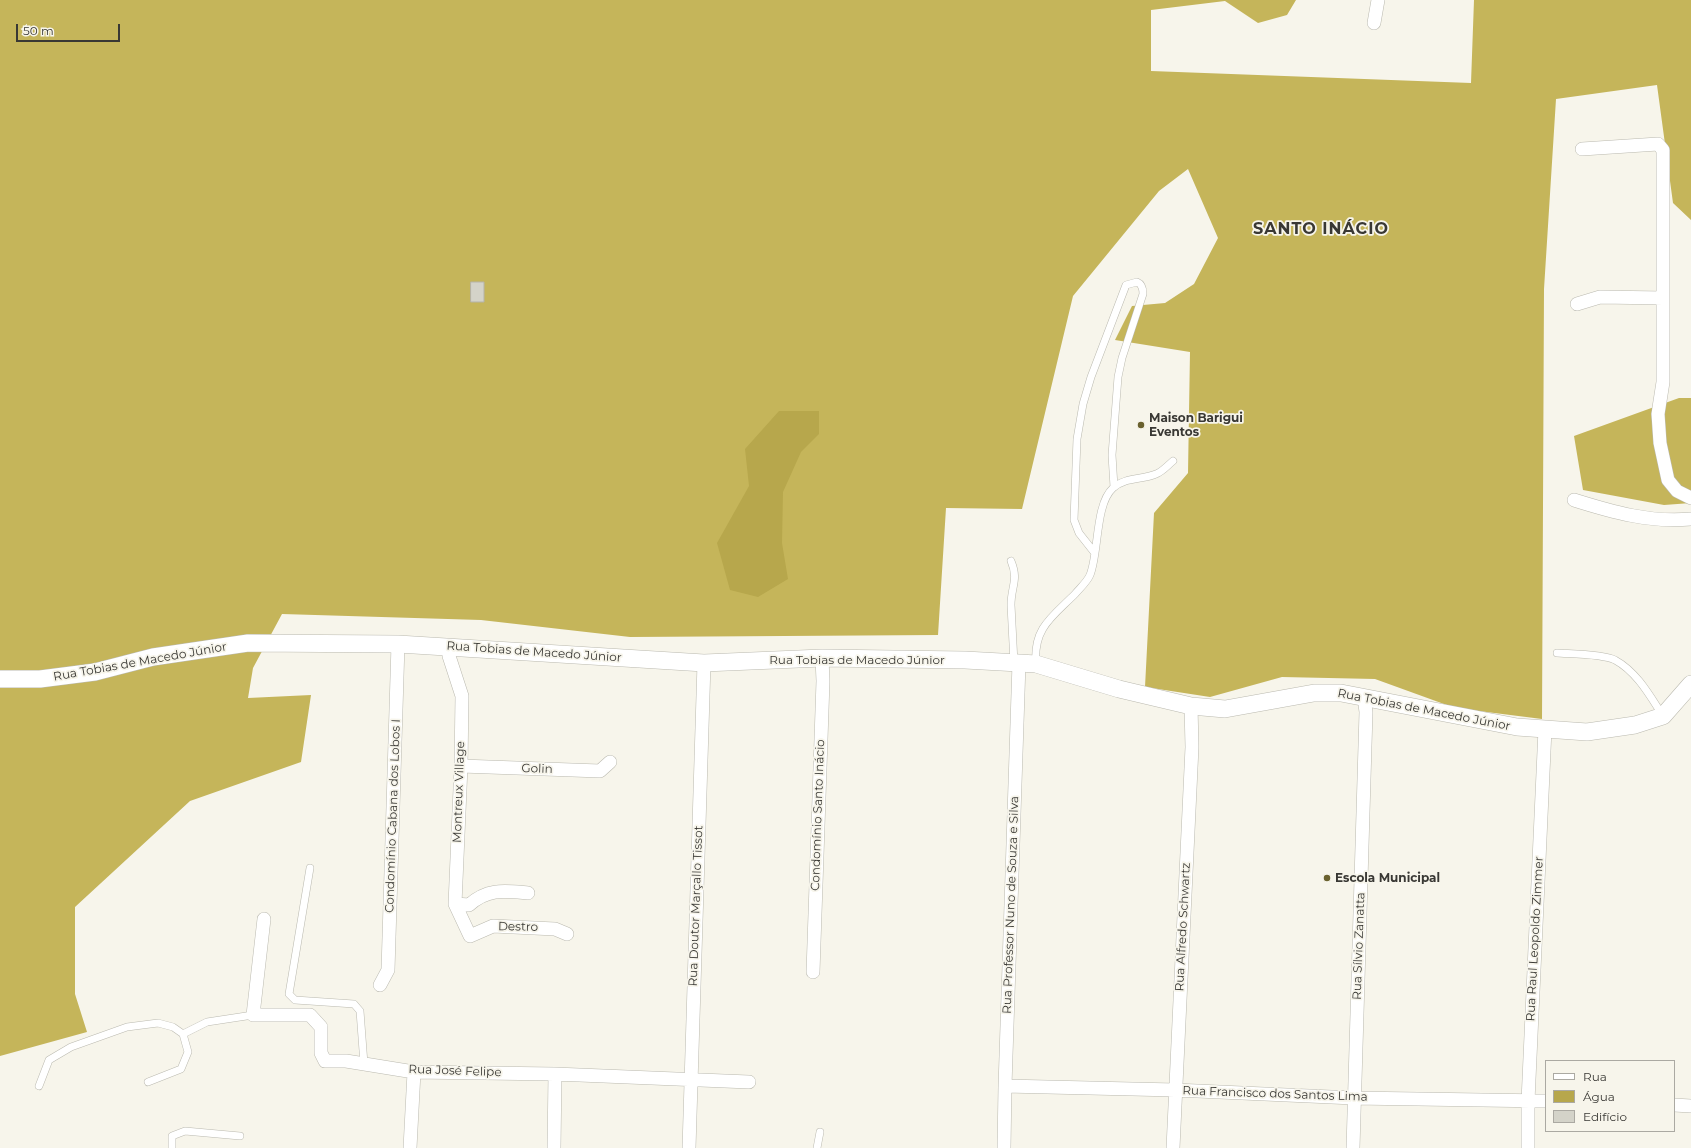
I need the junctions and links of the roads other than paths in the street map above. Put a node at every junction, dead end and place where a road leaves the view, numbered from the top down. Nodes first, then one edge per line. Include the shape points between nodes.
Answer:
1 (1378, 0) edge
2 (1374, 23) dead end
3 (1582, 149) dead end
4 (1663, 298) junction
5 (1577, 304) dead end
6 (1173, 461) dead end
7 (1114, 487) junction
8 (1691, 498) edge
9 (1574, 500) dead end
10 (1691, 519) edge
11 (1094, 552) junction
12 (1011, 561) dead end
13 (398, 644) junction
14 (450, 646) junction
15 (1557, 653) dead end
16 (822, 658) junction
17 (1016, 663) junction
18 (704, 664) junction
19 (1036, 664) junction
20 (0, 679) edge
21 (1691, 684) edge
22 (1364, 697) junction
23 (1191, 706) junction
24 (1663, 716) junction
25 (1545, 729) junction
26 (610, 762) dead end
27 (461, 766) junction
28 (310, 868) dead end
29 (528, 893) dead end
30 (455, 904) junction
31 (264, 918) dead end
32 (567, 934) dead end
33 (470, 936) joint
34 (813, 972) dead end
35 (380, 985) dead end
36 (253, 1015) junction
37 (183, 1034) junction
38 (364, 1064) junction
39 (414, 1072) junction
40 (555, 1074) junction
41 (690, 1080) junction
42 (148, 1082) dead end
43 (750, 1082) dead end
44 (39, 1086) dead end
45 (1005, 1086) junction
46 (1175, 1090) junction
47 (1354, 1098) junction
48 (1528, 1101) junction
49 (1545, 1101) edge
50 (1675, 1105) edge
51 (1691, 1106) edge
52 (820, 1132) dead end
53 (240, 1136) dead end
54 (172, 1148) edge
55 (410, 1148) edge
56 (554, 1148) edge
57 (689, 1148) edge
58 (818, 1148) edge
59 (1004, 1148) edge
60 (1173, 1148) edge
61 (1353, 1148) edge
62 (1528, 1148) edge

1 - 2 street
3 - 4 street via 1658,144 1663,150
4 - 5 street via 1600,297
4 - 8 street via 1663,382 1658,414 1660,443 1668,480 1677,491
6 - 7 lane via 1157,474 1131,479
7 - 11 lane via 1106,496
7 - 11 lane via 1112,455 1118,377 1144,294 1143,288 1137,282 1126,285 1091,377 1077,439 1074,520 1079,533
9 - 10 street via 1616,513 1672,521
11 - 19 lane via 1090,575 1047,620 1039,636 1035,652
12 - 17 lane via 1016,575 1011,605
13 - 14 street, Rua Tobias de Macedo Júnior
13 - 20 street, Rua Tobias de Macedo Júnior via 248,643 153,657 95,672 40,679
13 - 35 street, Condomínio Cabana dos Lobos I via 388,970
14 - 18 street, Rua Tobias de Macedo Júnior
14 - 27 street, Montreux Village via 449,656 462,696
15 - 24 lane via 1585,654 1614,660 1634,674
16 - 17 street, Rua Tobias de Macedo Júnior
16 - 18 street, Rua Tobias de Macedo Júnior
16 - 34 street, Condomínio Santo Inácio
17 - 19 street, Rua Tobias de Macedo Júnior
17 - 45 street, Rua Professor Nuno de Souza e Silva
18 - 41 street, Rua Doutor Marçallo Tissot
19 - 23 street, Rua Tobias de Macedo Júnior via 1119,689
21 - 24 street
22 - 23 street, Rua Tobias de Macedo Júnior via 1341,693 1314,693 1225,709
22 - 25 street, Rua Tobias de Macedo Júnior via 1517,728
22 - 47 street, Rua Sílvio Zanatta via 1366,712
23 - 46 street, Rua Alfredo Schwartz via 1192,747
24 - 25 street, Rua Tobias de Macedo Júnior via 1635,725 1587,732
25 - 48 street, Rua Raul Leopoldo Zimmer
26 - 27 street, Golin via 600,771
27 - 30 street, Montreux Village
28 - 38 lane via 289,994 296,1000 354,1004 360,1011
29 - 30 street via 495,891 476,898 469,905
30 - 33 street, Montreux Village
31 - 36 street
32 - 33 street, Destro via 555,929 493,926
36 - 37 lane, Rua José Felipe via 207,1022
36 - 38 street, Rua José Felipe via 310,1015 321,1027 321,1052 325,1061
37 - 42 lane via 188,1052 181,1069
37 - 44 lane via 173,1027 158,1023 127,1027 71,1047 49,1060
38 - 39 street, Rua José Felipe
39 - 40 street, Rua José Felipe
39 - 55 street
40 - 41 street, Rua José Felipe
40 - 56 street
41 - 43 street, Rua José Felipe
41 - 57 street, Rua Doutor Marçallo Tissot
45 - 46 street, Rua Francisco dos Santos Lima
45 - 59 street, Rua Professor Nuno de Souza e Silva
46 - 47 street, Rua Francisco dos Santos Lima
46 - 60 street, Rua Alfredo Schwartz
47 - 48 street, Rua Francisco dos Santos Lima
47 - 61 street, Rua Sílvio Zanatta
48 - 49 street, Rua Francisco dos Santos Lima
48 - 62 street, Rua Raul Leopoldo Zimmer
50 - 51 street
52 - 58 lane
53 - 54 lane via 185,1131 172,1136

